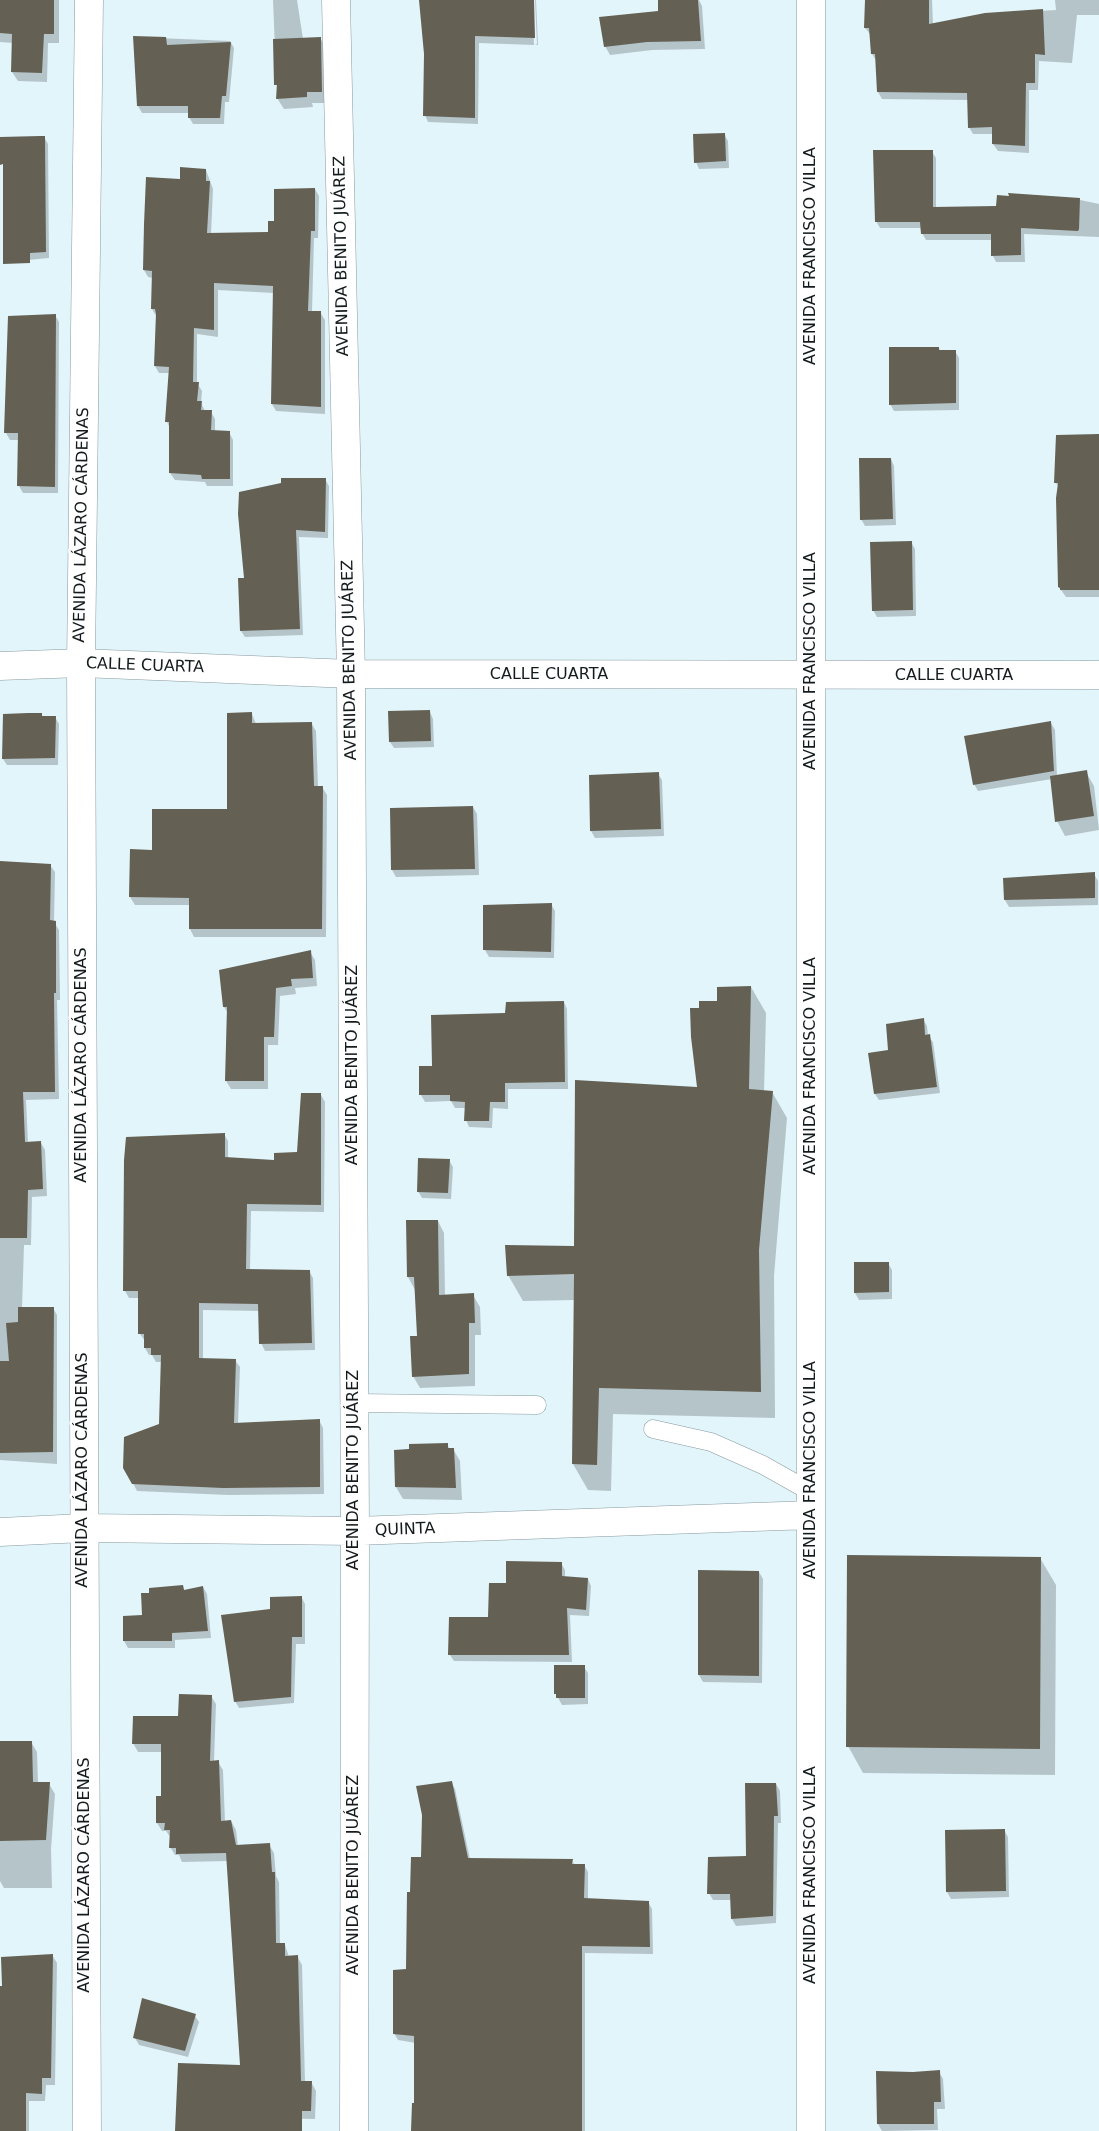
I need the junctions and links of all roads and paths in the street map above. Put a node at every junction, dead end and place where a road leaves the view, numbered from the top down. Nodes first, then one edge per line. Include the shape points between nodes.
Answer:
1 (90, 0) edge
2 (336, 0) edge
3 (811, 0) edge
4 (81, 663) junction
5 (0, 666) edge
6 (351, 674) junction
7 (1099, 675) edge
8 (810, 676) junction
9 (354, 1403) junction
10 (537, 1405) dead end
11 (653, 1429) dead end
12 (811, 1503) junction
13 (83, 1528) junction
14 (0, 1532) edge
15 (354, 1532) junction
16 (87, 2131) edge
17 (354, 2131) edge
18 (811, 2131) edge

1 - 4 street, AVENIDA LÁZARO CÁRDENAS
2 - 6 street, AVENIDA BENITO JUÁREZ
3 - 8 street, AVENIDA FRANCISCO VILLA
4 - 5 street, CALLE CUARTA
4 - 6 street, CALLE CUARTA
4 - 13 street, AVENIDA LÁZARO CÁRDENAS
6 - 8 street, CALLE CUARTA
6 - 9 street, AVENIDA BENITO JUÁREZ
7 - 8 street, CALLE CUARTA
8 - 12 street, AVENIDA FRANCISCO VILLA
9 - 10 lane
9 - 15 street, AVENIDA BENITO JUÁREZ
11 - 12 lane via 711,1442 763,1465
12 - 15 street, QUINTA
12 - 18 street, AVENIDA FRANCISCO VILLA
13 - 14 street, QUINTA
13 - 15 street, QUINTA
13 - 16 street, AVENIDA LÁZARO CÁRDENAS
15 - 17 street, AVENIDA BENITO JUÁREZ

